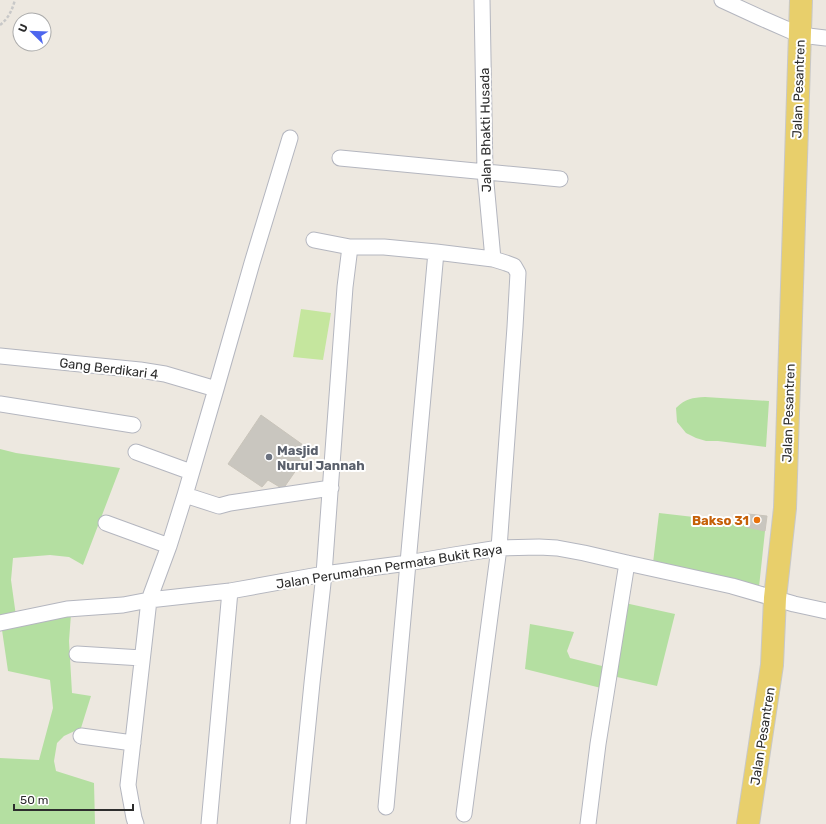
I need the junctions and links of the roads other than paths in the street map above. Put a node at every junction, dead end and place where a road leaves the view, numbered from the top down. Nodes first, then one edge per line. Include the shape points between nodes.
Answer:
1 (482, 0) edge
2 (722, 0) edge
3 (801, 0) edge
4 (800, 35) junction
5 (826, 38) edge
6 (290, 138) dead end
7 (340, 158) dead end
8 (485, 172) junction
9 (560, 179) dead end
10 (314, 240) dead end
11 (350, 246) junction
12 (436, 252) junction
13 (493, 259) junction
14 (0, 356) edge
15 (216, 389) junction
16 (0, 404) edge
17 (133, 425) dead end
18 (136, 452) dead end
19 (191, 472) junction
20 (331, 488) junction
21 (185, 495) junction
22 (106, 524) dead end
23 (169, 546) junction
24 (499, 548) junction
25 (408, 563) junction
26 (627, 563) junction
27 (324, 574) junction
28 (230, 591) junction
29 (775, 598) junction
30 (149, 600) junction
31 (826, 612) edge
32 (0, 623) edge
33 (77, 654) dead end
34 (142, 658) junction
35 (81, 736) dead end
36 (133, 743) junction
37 (386, 807) dead end
38 (464, 814) dead end
39 (136, 824) edge
40 (209, 824) edge
41 (298, 824) edge
42 (588, 824) edge
43 (748, 824) edge

1 - 8 street, Jalan Bhakti Husada
2 - 4 street
3 - 4 main road, Jalan Pesantren
4 - 5 street
4 - 29 main road, Jalan Pesantren via 785,508
6 - 15 street
7 - 8 street
8 - 9 street
8 - 13 street, Jalan Bhakti Husada
10 - 11 street
11 - 12 street
11 - 20 street
12 - 13 street
12 - 25 street
13 - 24 street via 514,266 519,277
14 - 15 street, Gang Berdikari 4 via 140,370 165,374
15 - 19 street
16 - 17 street
18 - 19 street
19 - 21 street
20 - 21 street via 219,506
20 - 27 street
21 - 23 street
22 - 23 street
23 - 30 street
24 - 25 street, Jalan Perumahan Permata Bukit Raya
24 - 26 street, Jalan Perumahan Permata Bukit Raya via 557,548
24 - 38 street
25 - 27 street, Jalan Perumahan Permata Bukit Raya
25 - 37 street
26 - 29 street, Jalan Perumahan Permata Bukit Raya
26 - 42 street
27 - 28 street, Jalan Perumahan Permata Bukit Raya
27 - 41 street
28 - 30 street, Jalan Perumahan Permata Bukit Raya
28 - 40 street
29 - 31 street, Jalan Perumahan Permata Bukit Raya
29 - 43 main road, Jalan Pesantren via 772,665
30 - 32 street, Jalan Perumahan Permata Bukit Raya via 67,609
30 - 34 street
33 - 34 street
34 - 36 street
35 - 36 street
36 - 39 street via 128,785

